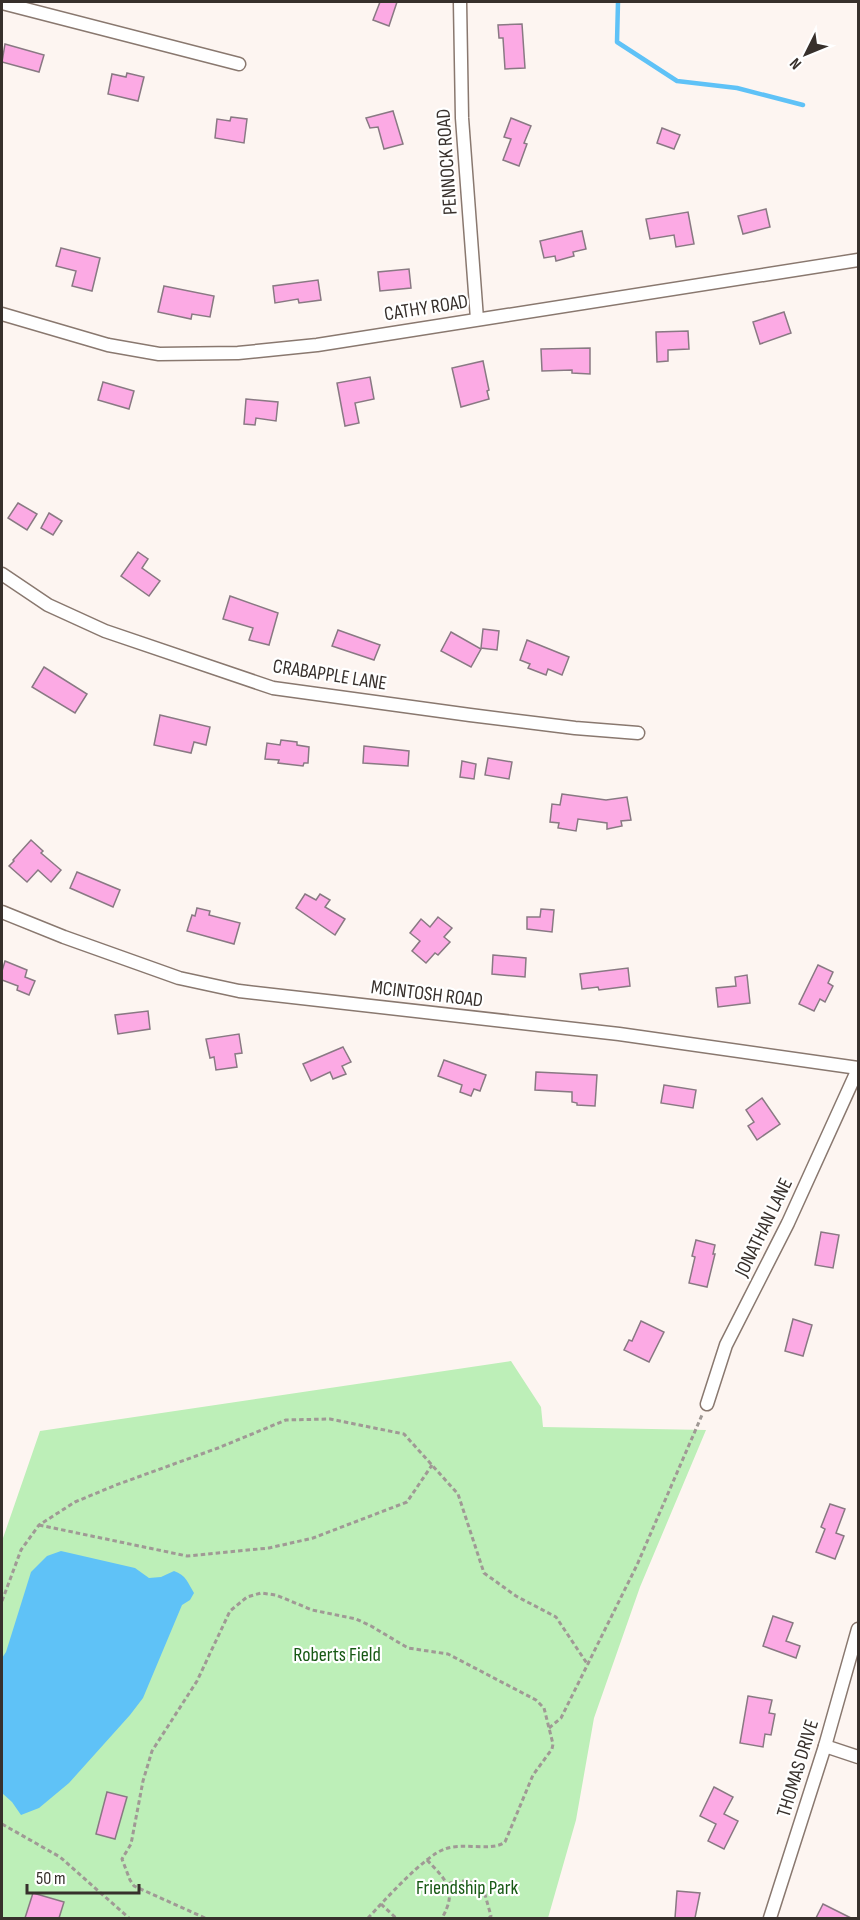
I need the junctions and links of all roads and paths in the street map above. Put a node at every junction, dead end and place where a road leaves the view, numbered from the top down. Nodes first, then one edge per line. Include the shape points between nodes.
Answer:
1 (460, 2) edge
2 (2, 3) edge
3 (239, 64) dead end
4 (858, 261) edge
5 (2, 314) edge
6 (477, 319) junction
7 (2, 574) edge
8 (638, 733) dead end
9 (2, 912) edge
10 (858, 1068) edge
11 (707, 1404) joint
12 (432, 1466) junction
13 (39, 1526) junction
14 (2, 1601) edge
15 (858, 1629) edge
16 (588, 1665) junction
17 (549, 1728) junction
18 (825, 1746) junction
19 (858, 1757) edge
20 (2, 1824) edge
21 (427, 1860) junction
22 (448, 1884) junction
23 (381, 1904) junction
24 (444, 1914) junction
25 (129, 1918) edge
26 (205, 1918) edge
27 (368, 1918) edge
28 (396, 1918) edge
29 (442, 1918) edge
30 (448, 1918) edge
31 (489, 1918) edge
32 (770, 1918) edge

1 - 6 street, PENNOCK ROAD via 462,118
2 - 3 street
4 - 6 street, CATHY ROAD
5 - 6 street, CATHY ROAD via 108,345 159,354 317,345
7 - 8 street, CRABAPPLE LANE via 48,605 105,631 273,688
9 - 10 street, MCINTOSH ROAD via 179,978 239,991 619,1034
10 - 11 street, JONATHAN LANE via 788,1223 726,1345
11 - 16 path
12 - 13 path via 407,1502 313,1538 270,1548 187,1556
12 - 13 path via 404,1434 330,1419 286,1420 75,1502
12 - 16 path via 458,1494 484,1573 556,1617
13 - 14 path via 21,1550
15 - 18 street, THOMAS DRIVE
16 - 17 path via 561,1718
17 - 21 path via 554,1744 533,1775 505,1842 495,1846 453,1846
17 - 26 path via 544,1708 536,1700 448,1654 408,1648 356,1619 312,1610 276,1594 247,1597 230,1611 197,1681 152,1751 131,1844 122,1859 134,1886
18 - 19 street
18 - 32 street, THOMAS DRIVE
20 - 25 path via 60,1857
21 - 22 path
21 - 23 path
22 - 24 path via 450,1899
22 - 31 path via 456,1880 482,1884
23 - 27 path
23 - 28 path
24 - 29 path
24 - 30 path

